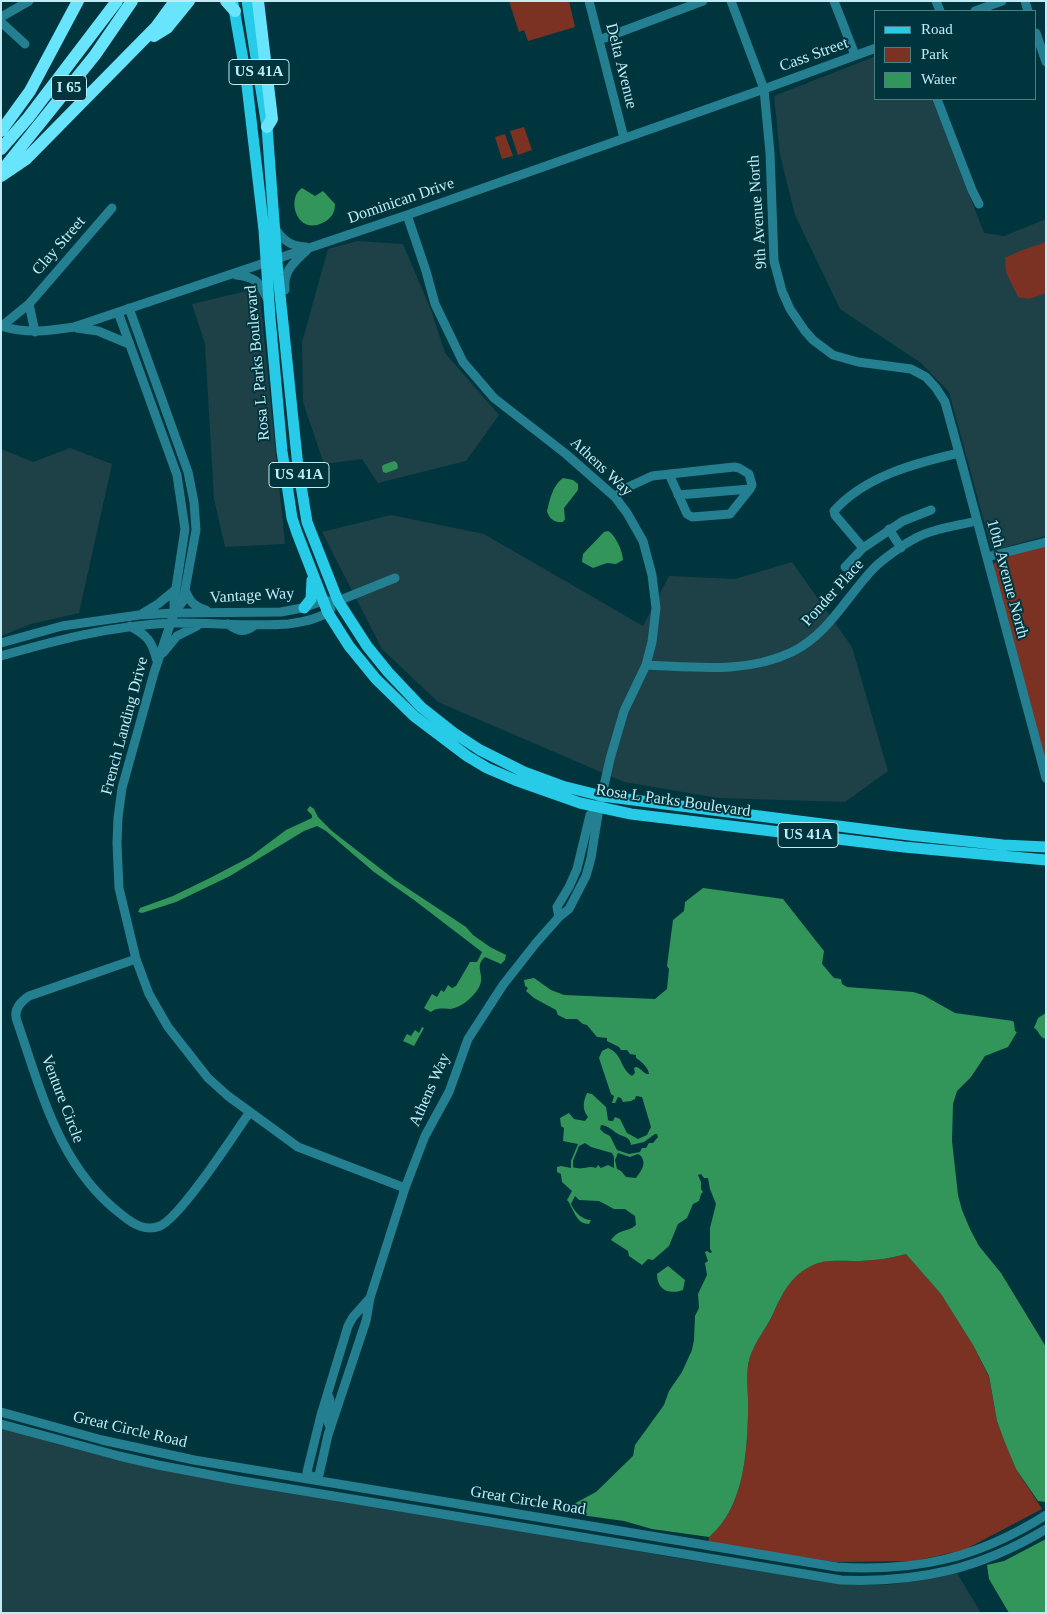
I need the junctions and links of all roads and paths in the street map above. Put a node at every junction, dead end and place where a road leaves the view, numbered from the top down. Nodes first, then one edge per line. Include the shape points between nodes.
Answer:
1 (29, 1) edge
2 (78, 1) edge
3 (117, 1) edge
4 (132, 1) edge
5 (175, 1) edge
6 (189, 1) edge
7 (247, 1) edge
8 (258, 1) edge
9 (590, 1) edge
10 (703, 1) edge
11 (731, 1) edge
12 (834, 1) edge
13 (1002, 1) edge
14 (231, 4) edge
15 (978, 10) edge
16 (1, 17) edge
17 (1, 22) edge
18 (1037, 36) edge
19 (599, 40) junction
20 (25, 44) dead end
21 (874, 49) edge
22 (134, 50) junction
23 (855, 55) junction
24 (1046, 62) edge
25 (764, 89) junction
26 (937, 100) edge
27 (268, 127) junction
28 (1, 131) edge
29 (624, 138) junction
30 (1, 148) edge
31 (1, 174) edge
32 (979, 204) dead end
33 (112, 208) dead end
34 (407, 215) junction
35 (275, 228) junction
36 (309, 248) junction
37 (271, 260) junction
38 (233, 275) junction
39 (269, 300) junction
40 (29, 304) junction
41 (129, 308) junction
42 (118, 312) junction
43 (1, 326) edge
44 (74, 327) junction
45 (283, 328) junction
46 (35, 332) junction
47 (129, 344) junction
48 (155, 381) junction
49 (144, 385) junction
50 (936, 388) joint
51 (277, 398) junction
52 (959, 453) junction
53 (298, 467) junction
54 (669, 474) junction
55 (750, 489) junction
56 (678, 496) junction
57 (615, 497) junction
58 (931, 510) dead end
59 (976, 521) junction
60 (185, 529) junction
61 (889, 529) junction
62 (196, 530) junction
63 (1046, 542) edge
64 (862, 548) junction
65 (901, 548) junction
66 (987, 558) junction
67 (845, 567) dead end
68 (310, 569) junction
69 (395, 578) dead end
70 (175, 590) junction
71 (185, 591) junction
72 (323, 601) junction
73 (338, 601) junction
74 (304, 608) junction
75 (174, 613) junction
76 (219, 613) junction
77 (328, 613) junction
78 (138, 615) junction
79 (170, 623) junction
80 (202, 624) junction
81 (130, 626) junction
82 (1, 643) edge
83 (1, 656) edge
84 (158, 661) junction
85 (646, 665) junction
86 (1046, 778) edge
87 (602, 796) junction
88 (599, 808) junction
89 (1046, 847) edge
90 (1046, 860) edge
91 (136, 959) junction
92 (249, 1113) junction
93 (405, 1188) junction
94 (370, 1298) junction
95 (328, 1394) junction
96 (1, 1412) edge
97 (1, 1424) edge
98 (330, 1428) junction
99 (311, 1479) junction
100 (308, 1492) junction
101 (1046, 1515) edge
102 (1046, 1530) edge
103 (625, 1533) junction
104 (669, 1552) junction

1 - 16 street
2 - 28 highway via 30,91
3 - 30 highway, I 65 via 28,118
4 - 31 highway, I 65 via 95,55
5 - 22 highway via 156,28
6 - 22 highway via 167,28
7 - 27 main road, Rosa L Parks Boulevard / US 41A
8 - 27 highway via 272,119
9 - 19 street, Delta Avenue
10 - 19 street
11 - 25 street, 9th Avenue North
12 - 23 street
13 - 15 street
14 - 37 main road, Rosa L Parks Boulevard / US 41A via 247,86 264,230
17 - 20 street
18 - 24 street
19 - 29 street, Delta Avenue
21 - 23 street, Cass Street
22 - 31 highway via 26,159
23 - 25 street, Cass Street
25 - 29 street, Dominican Drive
25 - 50 street, 9th Avenue North via 774,261 790,309 805,331 833,355 910,369 926,377
26 - 32 street
27 - 35 main road, Rosa L Parks Boulevard / US 41A
29 - 34 street, Dominican Drive
33 - 40 street, Clay Street
34 - 36 street, Dominican Drive
34 - 57 street, Athens Way via 435,304 464,362 494,398
35 - 36 street via 288,244
35 - 37 main road, Rosa L Parks Boulevard / US 41A
36 - 37 street, Dominican Drive
36 - 45 street via 287,270 284,282 287,319
37 - 38 street, Dominican Drive
37 - 39 main road, Rosa L Parks Boulevard / US 41A
37 - 45 main road, Rosa L Parks Boulevard / US 41A
38 - 39 street via 256,280
38 - 41 street, Dominican Drive
39 - 51 main road, Rosa L Parks Boulevard / US 41A
40 - 43 street, Clay Street
40 - 46 street
41 - 42 street, Dominican Drive
41 - 48 street, French Landing Drive
42 - 44 street, Dominican Drive
42 - 47 street, French Landing Drive
43 - 46 street, Dominican Drive
44 - 46 street, Dominican Drive
44 - 47 street via 98,331
45 - 53 main road, Rosa L Parks Boulevard / US 41A
47 - 49 street, French Landing Drive
48 - 49 street
48 - 62 street, French Landing Drive via 189,480
49 - 60 street, French Landing Drive via 178,475
50 - 52 street, 10th Avenue North via 947,410
51 - 53 main road via 285,407 288,434
51 - 68 main road, Rosa L Parks Boulevard / US 41A via 292,518
52 - 59 street, 10th Avenue North
52 - 64 street via 900,470 870,484 838,507 834,511 835,516
53 - 73 main road, Rosa L Parks Boulevard / US 41A via 307,522
54 - 55 street via 734,467 749,474
54 - 56 street
54 - 57 street via 638,481
55 - 56 street
55 - 56 street via 730,514 692,517
57 - 85 street, Athens Way via 643,541 652,575 656,608
58 - 61 street
59 - 65 street, Ponder Place via 914,538
59 - 66 street, 10th Avenue North
60 - 62 street
60 - 70 street, French Landing Drive
61 - 64 street
61 - 65 street
62 - 71 street, French Landing Drive
63 - 66 street
64 - 67 street
65 - 85 street, Ponder Place via 876,567 821,632 792,652 756,664 719,668
66 - 86 street, 10th Avenue North
68 - 72 main road, Rosa L Parks Boulevard / US 41A
68 - 74 main road via 312,597
69 - 73 street
70 - 75 street, French Landing Drive
70 - 78 street
71 - 75 street, French Landing Drive via 183,601
71 - 76 street via 189,601 199,608
72 - 73 street, Vantage Way
72 - 74 street, Vantage Way
72 - 77 main road, Rosa L Parks Boulevard / US 41A
73 - 77 street
73 - 87 main road, Rosa L Parks Boulevard / US 41A via 388,672 454,733 524,772
74 - 76 street, Vantage Way via 281,612
75 - 76 street, Vantage Way
75 - 78 street, Vantage Way
75 - 79 street, French Landing Drive
77 - 80 street, Vantage Way via 288,624
77 - 88 main road, Rosa L Parks Boulevard / US 41A via 349,646 376,678 405,709 446,742 494,772
78 - 82 street, Vantage Way via 62,626
79 - 80 street, Vantage Way
79 - 81 street, Vantage Way
79 - 84 street, French Landing Drive
80 - 84 street via 177,636
81 - 83 street, Vantage Way via 86,633
81 - 84 street via 150,640
84 - 91 street, French Landing Drive via 122,788 118,818 119,888
85 - 87 street, Athens Way via 624,711
87 - 88 street, Athens Way
87 - 89 main road, Rosa L Parks Boulevard / US 41A via 909,835
88 - 90 main road, Rosa L Parks Boulevard / US 41A via 904,847
88 - 93 street, Athens Way via 586,876 569,909 536,943 503,985 468,1039 449,1092 425,1136
91 - 92 street, French Landing Drive via 149,994 168,1027 208,1078
91 - 92 street, Venture Circle via 30,996 21,1002 16,1012 58,1136 84,1178 99,1196 134,1224 147,1228 160,1226 187,1199
92 - 93 street, French Landing Drive via 298,1147
93 - 94 street, Athens Way
94 - 95 street, Athens Way via 348,1326
94 - 98 street, Athens Way via 366,1321
95 - 98 street via 331,1401 327,1417
95 - 99 street, Athens Way via 307,1472
96 - 99 street, Great Circle Road via 164,1454
97 - 100 street, Great Circle Road via 158,1465
98 - 99 street, Athens Way via 319,1475
99 - 100 street, Athens Way
99 - 103 street, Great Circle Road
100 - 104 street, Great Circle Road
101 - 103 street, Great Circle Road via 1005,1538 956,1558 880,1569 837,1567
102 - 104 street, Great Circle Road via 976,1563 940,1574 891,1580 828,1578
103 - 104 street via 638,1540 662,1545

